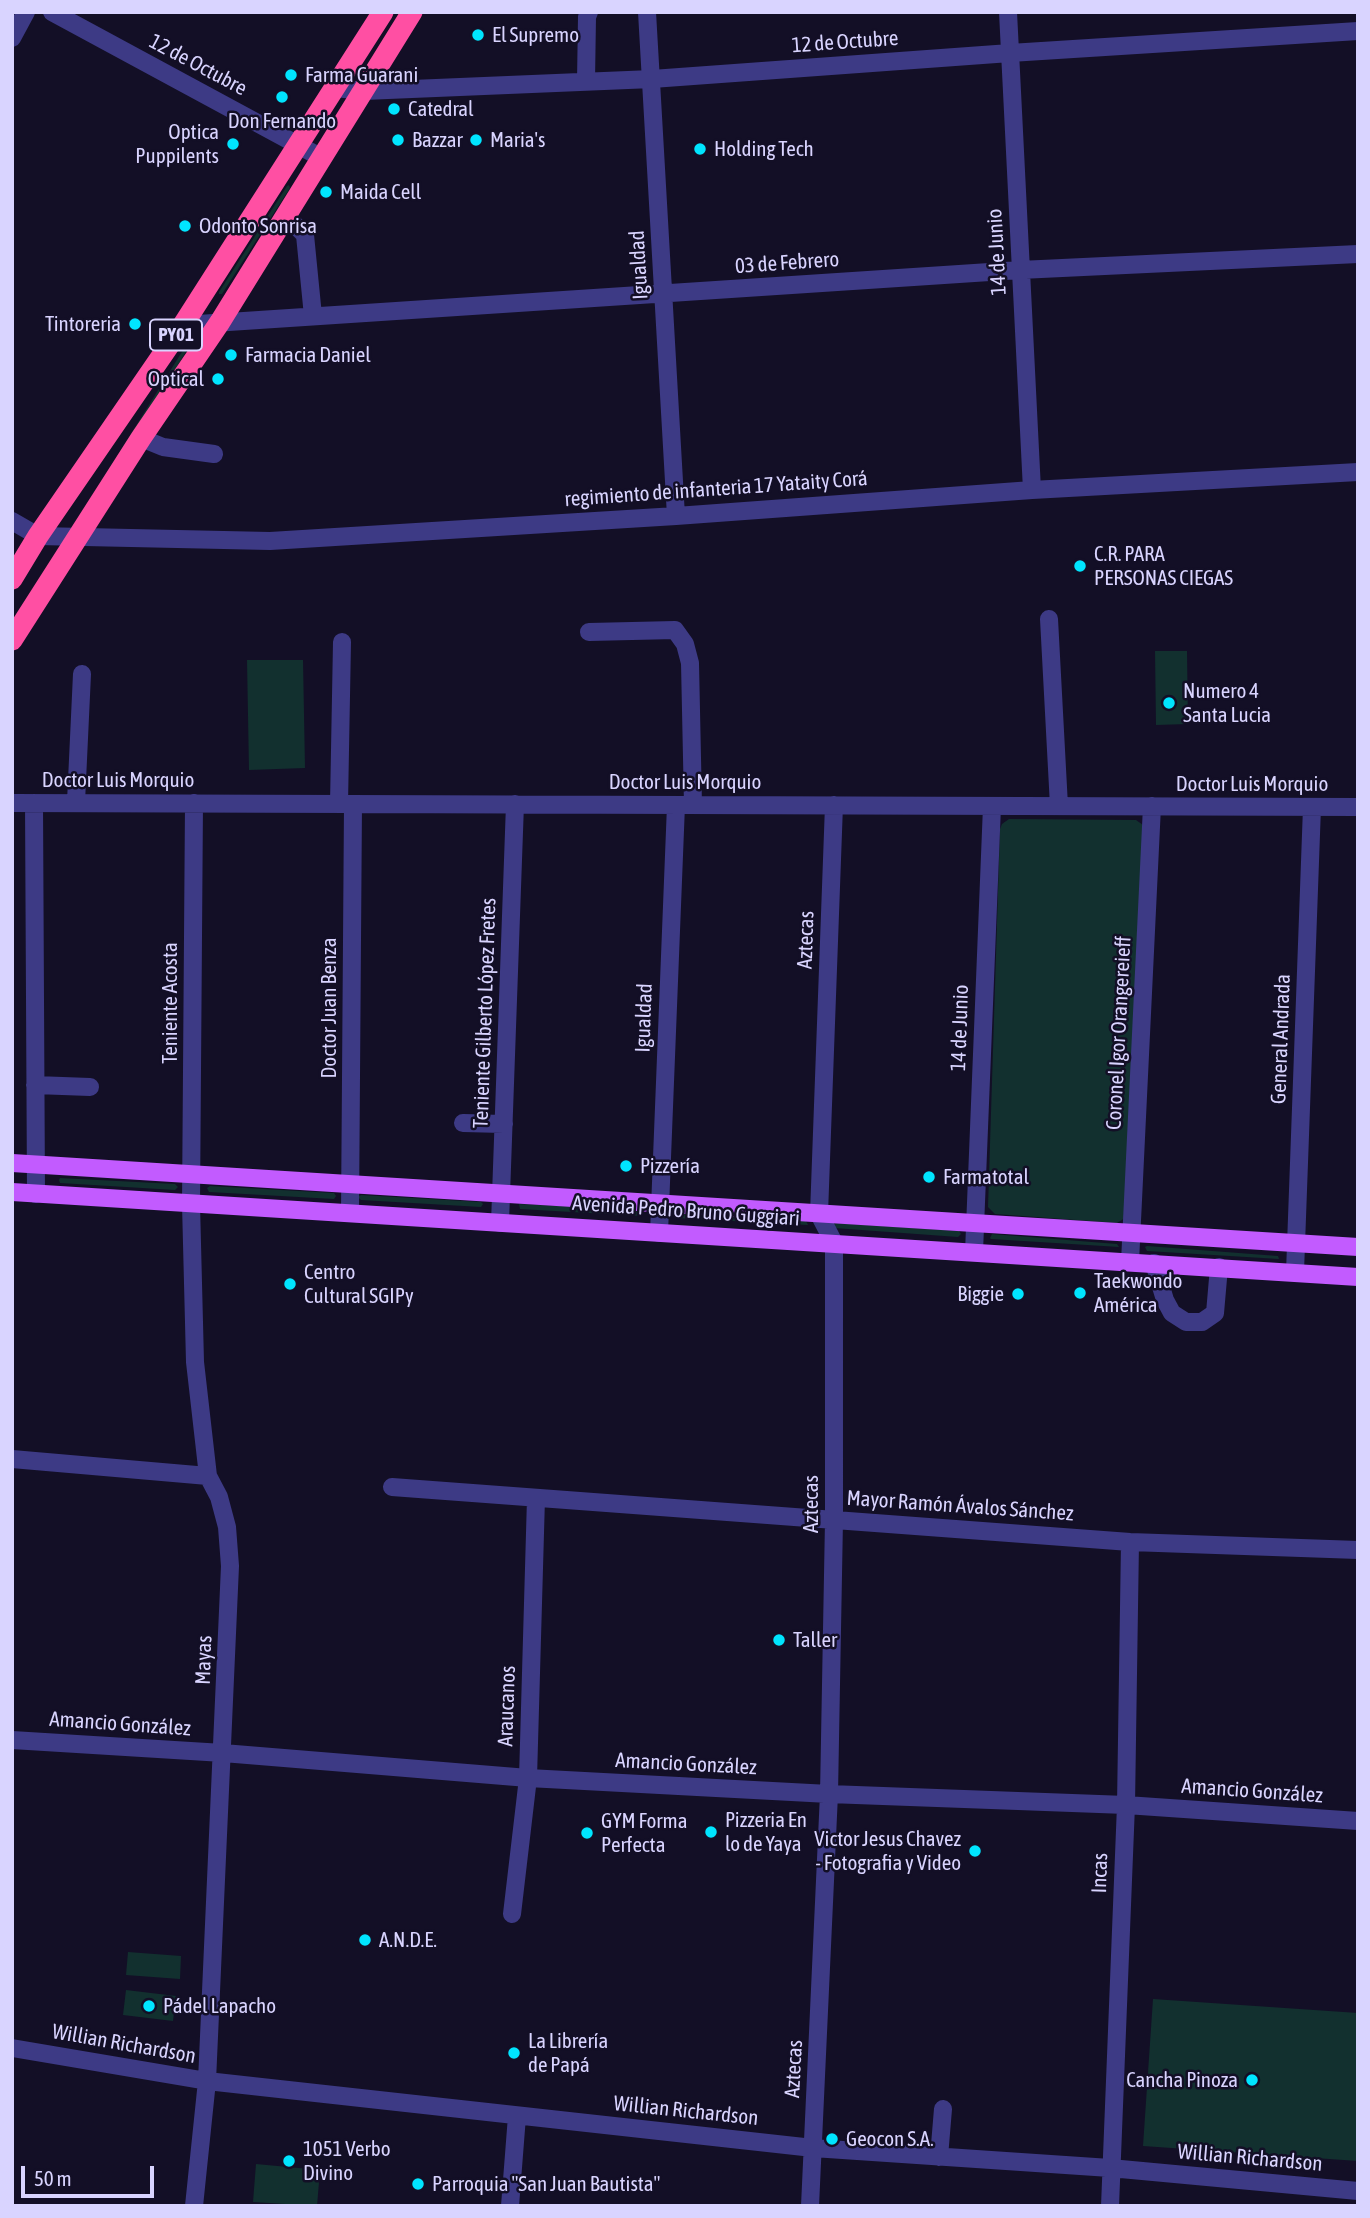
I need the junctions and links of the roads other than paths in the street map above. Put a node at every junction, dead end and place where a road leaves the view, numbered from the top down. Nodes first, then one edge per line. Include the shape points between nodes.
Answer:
1 (26, 12) edge
2 (52, 12) edge
3 (383, 12) edge
4 (412, 12) edge
5 (589, 12) edge
6 (647, 12) edge
7 (1008, 12) edge
8 (1358, 32) edge
9 (12, 38) edge
10 (1010, 53) junction
11 (652, 79) junction
12 (586, 81) junction
13 (335, 88) junction
14 (363, 91) junction
15 (299, 145) junction
16 (322, 159) junction
17 (286, 216) junction
18 (1358, 254) edge
19 (1020, 270) junction
20 (664, 294) junction
21 (313, 316) junction
22 (220, 322) junction
23 (183, 325) junction
24 (141, 438) junction
25 (214, 454) dead end
26 (1358, 472) edge
27 (1032, 490) junction
28 (676, 516) junction
29 (12, 521) edge
30 (38, 536) junction
31 (77, 538) junction
32 (12, 579) edge
33 (1049, 619) dead end
34 (589, 632) dead end
35 (12, 640) edge
36 (342, 642) dead end
37 (82, 674) dead end
38 (76, 802) junction
39 (12, 803) edge
40 (34, 803) junction
41 (194, 803) junction
42 (346, 804) junction
43 (515, 804) junction
44 (684, 805) junction
45 (834, 805) junction
46 (992, 806) junction
47 (1059, 806) junction
48 (1152, 806) junction
49 (1312, 807) junction
50 (1358, 807) edge
51 (35, 1085) junction
52 (90, 1087) dead end
53 (463, 1123) dead end
54 (504, 1124) junction
55 (12, 1163) edge
56 (35, 1164) junction
57 (192, 1174) junction
58 (351, 1184) junction
59 (12, 1192) edge
60 (36, 1194) junction
61 (501, 1194) junction
62 (191, 1203) junction
63 (660, 1203) junction
64 (350, 1213) junction
65 (819, 1214) junction
66 (500, 1223) junction
67 (975, 1223) junction
68 (659, 1233) junction
69 (1132, 1234) junction
70 (834, 1243) junction
71 (1296, 1244) junction
72 (1358, 1247) edge
73 (974, 1252) junction
74 (1130, 1262) junction
75 (1154, 1263) junction
76 (1219, 1267) junction
77 (1295, 1272) junction
78 (1358, 1278) edge
79 (12, 1459) edge
80 (208, 1476) junction
81 (392, 1487) dead end
82 (536, 1498) junction
83 (834, 1520) junction
84 (1130, 1542) junction
85 (1358, 1550) edge
86 (12, 1740) edge
87 (223, 1753) junction
88 (528, 1777) junction
89 (829, 1794) junction
90 (1126, 1805) junction
91 (1358, 1821) edge
92 (512, 1914) dead end
93 (12, 2048) edge
94 (207, 2081) junction
95 (943, 2109) dead end
96 (517, 2116) junction
97 (813, 2148) junction
98 (939, 2157) junction
99 (1110, 2168) junction
100 (1358, 2191) edge
101 (194, 2206) edge
102 (510, 2206) edge
103 (810, 2206) edge
104 (1110, 2206) edge

1 - 9 street
2 - 15 street, 12 de Octubre
3 - 13 highway, PY01
4 - 14 highway, PY01
5 - 12 street
6 - 11 street, Igualdad
7 - 10 street, 14 de Junio
8 - 10 street, 12 de Octubre
10 - 11 street, 12 de Octubre
10 - 19 street, 14 de Junio
11 - 12 street, 12 de Octubre
11 - 20 street, Igualdad
12 - 14 street, 12 de Octubre
13 - 14 street, 12 de Octubre
13 - 15 highway, PY01
14 - 16 highway, PY01
15 - 16 street, 12 de Octubre
15 - 23 highway, PY01
16 - 17 highway, PY01
17 - 21 street via 304,235
17 - 22 highway, PY01
18 - 19 street, 03 de Febrero
19 - 20 street, 03 de Febrero
19 - 27 street, 14 de Junio
20 - 21 street, 03 de Febrero
20 - 28 street, Igualdad
21 - 22 street, 03 de Febrero
22 - 23 street, 03 de Febrero
22 - 24 highway, PY01
23 - 30 highway, PY01
24 - 25 street via 163,447
24 - 31 highway, PY01
26 - 27 street, regimiento de infanteria 17 Yataity Corá
27 - 28 street, regimiento de infanteria 17 Yataity Corá
28 - 31 street, regimiento de infanteria 17 Yataity Corá via 270,541
29 - 30 street
30 - 31 street, regimiento de infanteria 17 Yataity Corá
30 - 32 highway, PY01
31 - 35 highway, PY01
33 - 47 street
34 - 44 street, Igualdad via 675,629 685,644 690,663
36 - 42 street, Doctor Juan Benza
37 - 38 street
38 - 40 street, Doctor Luis Morquio
38 - 41 street, Doctor Luis Morquio
39 - 40 street, Doctor Luis Morquio
40 - 51 street
41 - 42 street, Doctor Luis Morquio
41 - 57 street, Teniente Acosta
42 - 43 street, Doctor Luis Morquio
42 - 58 street, Doctor Juan Benza
43 - 44 street, Doctor Luis Morquio
43 - 54 street, Teniente Gilberto López Fretes
44 - 45 street, Doctor Luis Morquio
44 - 63 street, Igualdad
45 - 46 street, Doctor Luis Morquio
45 - 65 street, Aztecas
46 - 47 street, Doctor Luis Morquio
46 - 67 street, 14 de Junio
47 - 48 street, Doctor Luis Morquio
48 - 49 street, Doctor Luis Morquio
48 - 69 street, Coronel Igor Orangereieff
49 - 50 street, Doctor Luis Morquio
49 - 71 street, General Andrada
51 - 52 street
51 - 56 street
53 - 54 street
54 - 61 street, Teniente Gilberto López Fretes
55 - 56 main road, Avenida Pedro Bruno Guggiari
56 - 57 main road, Avenida Pedro Bruno Guggiari
56 - 60 street
57 - 58 main road, Avenida Pedro Bruno Guggiari
57 - 62 street, Teniente Acosta
58 - 61 main road, Avenida Pedro Bruno Guggiari
58 - 64 street, Doctor Juan Benza
59 - 60 main road, Avenida Pedro Bruno Guggiari
60 - 62 main road, Avenida Pedro Bruno Guggiari
61 - 63 main road, Avenida Pedro Bruno Guggiari
61 - 66 street, Teniente Gilberto López Fretes
62 - 64 main road, Avenida Pedro Bruno Guggiari
62 - 80 street, Mayas via 195,1362
63 - 65 main road, Avenida Pedro Bruno Guggiari
63 - 68 street, Igualdad
64 - 66 main road, Avenida Pedro Bruno Guggiari
65 - 67 main road, Avenida Pedro Bruno Guggiari
65 - 70 street, Aztecas
66 - 68 main road, Avenida Pedro Bruno Guggiari
67 - 69 main road, Avenida Pedro Bruno Guggiari
67 - 73 street, 14 de Junio
68 - 70 main road, Avenida Pedro Bruno Guggiari
69 - 71 main road, Avenida Pedro Bruno Guggiari
69 - 74 street, Coronel Igor Orangereieff
70 - 73 main road, Avenida Pedro Bruno Guggiari
70 - 83 street, Aztecas
71 - 72 main road, Avenida Pedro Bruno Guggiari
71 - 77 street, General Andrada
73 - 74 main road, Avenida Pedro Bruno Guggiari
74 - 75 main road, Avenida Pedro Bruno Guggiari
75 - 76 main road, Avenida Pedro Bruno Guggiari
75 - 76 street via 1172,1313 1186,1322 1202,1322 1215,1313
76 - 77 main road, Avenida Pedro Bruno Guggiari
77 - 78 main road, Avenida Pedro Bruno Guggiari
79 - 80 street
80 - 87 street, Mayas via 227,1527 230,1566
81 - 82 street, Mayor Ramón Ávalos Sánchez
82 - 83 street, Mayor Ramón Ávalos Sánchez
82 - 88 street, Araucanos
83 - 84 street, Mayor Ramón Ávalos Sánchez
83 - 89 street, Aztecas
84 - 85 street, Mayor Ramón Ávalos Sánchez
84 - 90 street, Incas
86 - 87 street, Amancio González
87 - 88 street, Amancio González
87 - 94 street, Mayas
88 - 89 street, Amancio González
88 - 92 street, Araucanos
89 - 90 street, Amancio González
89 - 97 street, Aztecas
90 - 91 street, Amancio González
90 - 99 street, Incas
93 - 94 street, Willian Richardson
94 - 96 street, Willian Richardson
94 - 101 street, Mayas
95 - 98 street
96 - 97 street, Willian Richardson
96 - 102 street
97 - 98 street, Willian Richardson
97 - 103 street, Aztecas
98 - 99 street, Willian Richardson
99 - 100 street, Willian Richardson
99 - 104 street, Incas

